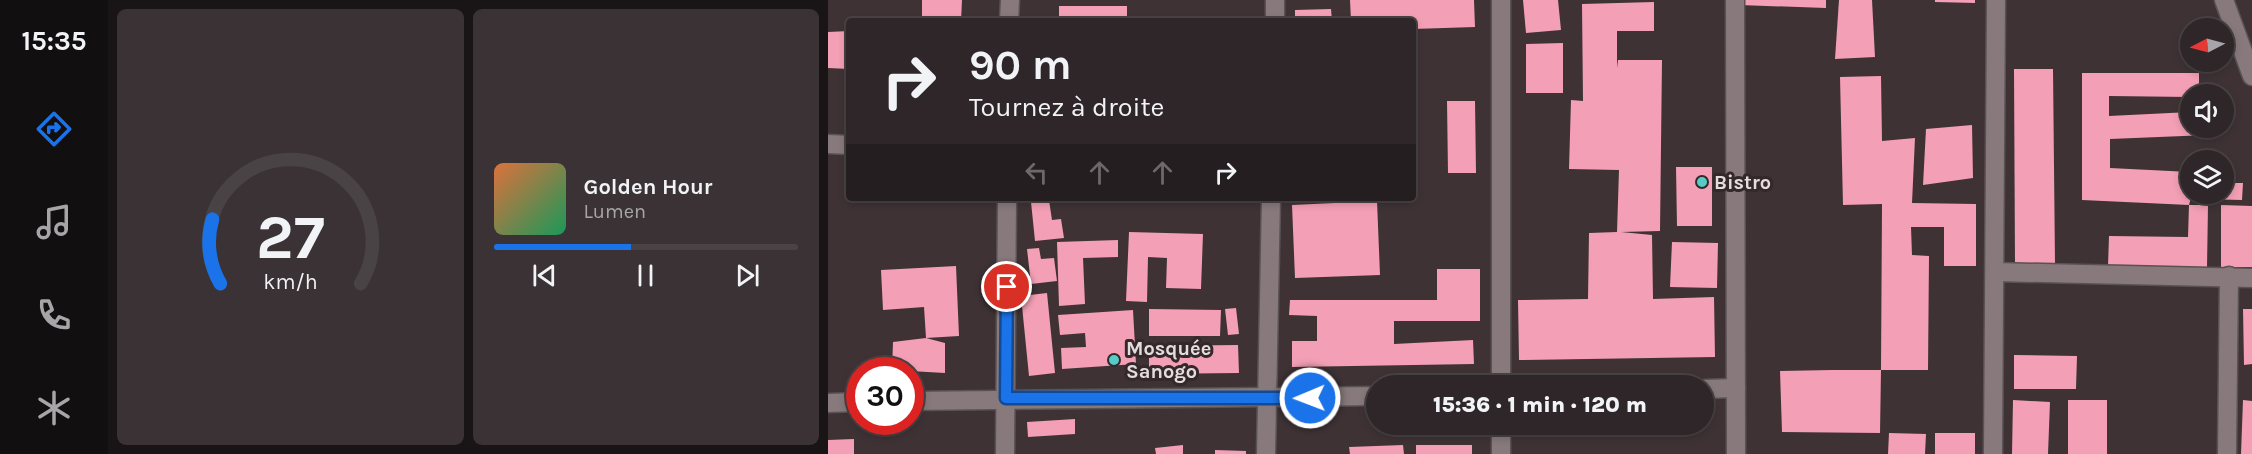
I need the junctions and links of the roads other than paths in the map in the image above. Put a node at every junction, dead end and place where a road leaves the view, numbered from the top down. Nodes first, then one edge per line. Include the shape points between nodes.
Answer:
1 (1010, 0) edge
2 (1275, 0) edge
3 (1501, 0) edge
4 (1735, 0) edge
5 (1996, 0) edge
6 (2224, 0) edge
7 (1009, 18) edge
8 (1275, 18) edge
9 (2252, 76) edge
10 (828, 144) edge
11 (846, 145) edge
12 (1007, 201) edge
13 (1271, 201) edge
14 (1995, 272) junction
15 (2229, 276) junction
16 (2252, 278) edge
17 (1501, 375) edge
18 (1736, 388) junction
19 (1714, 389) edge
20 (1366, 396) edge
21 (1006, 398) junction
22 (1266, 399) junction
23 (924, 401) edge
24 (846, 402) edge
25 (828, 403) edge
26 (1501, 435) edge
27 (1005, 454) edge
28 (1266, 454) edge
29 (1501, 454) edge
30 (1736, 454) edge
31 (1993, 454) edge
32 (2227, 454) edge

1 - 7 street
2 - 8 street
3 - 17 street
4 - 18 street
5 - 14 street
6 - 9 street
10 - 11 street
12 - 21 street
13 - 22 street
14 - 15 street
14 - 31 street
15 - 16 street
15 - 32 street
18 - 19 street
18 - 30 street
20 - 22 street
21 - 22 street
21 - 23 street
21 - 27 street
22 - 28 street
24 - 25 street
26 - 29 street

